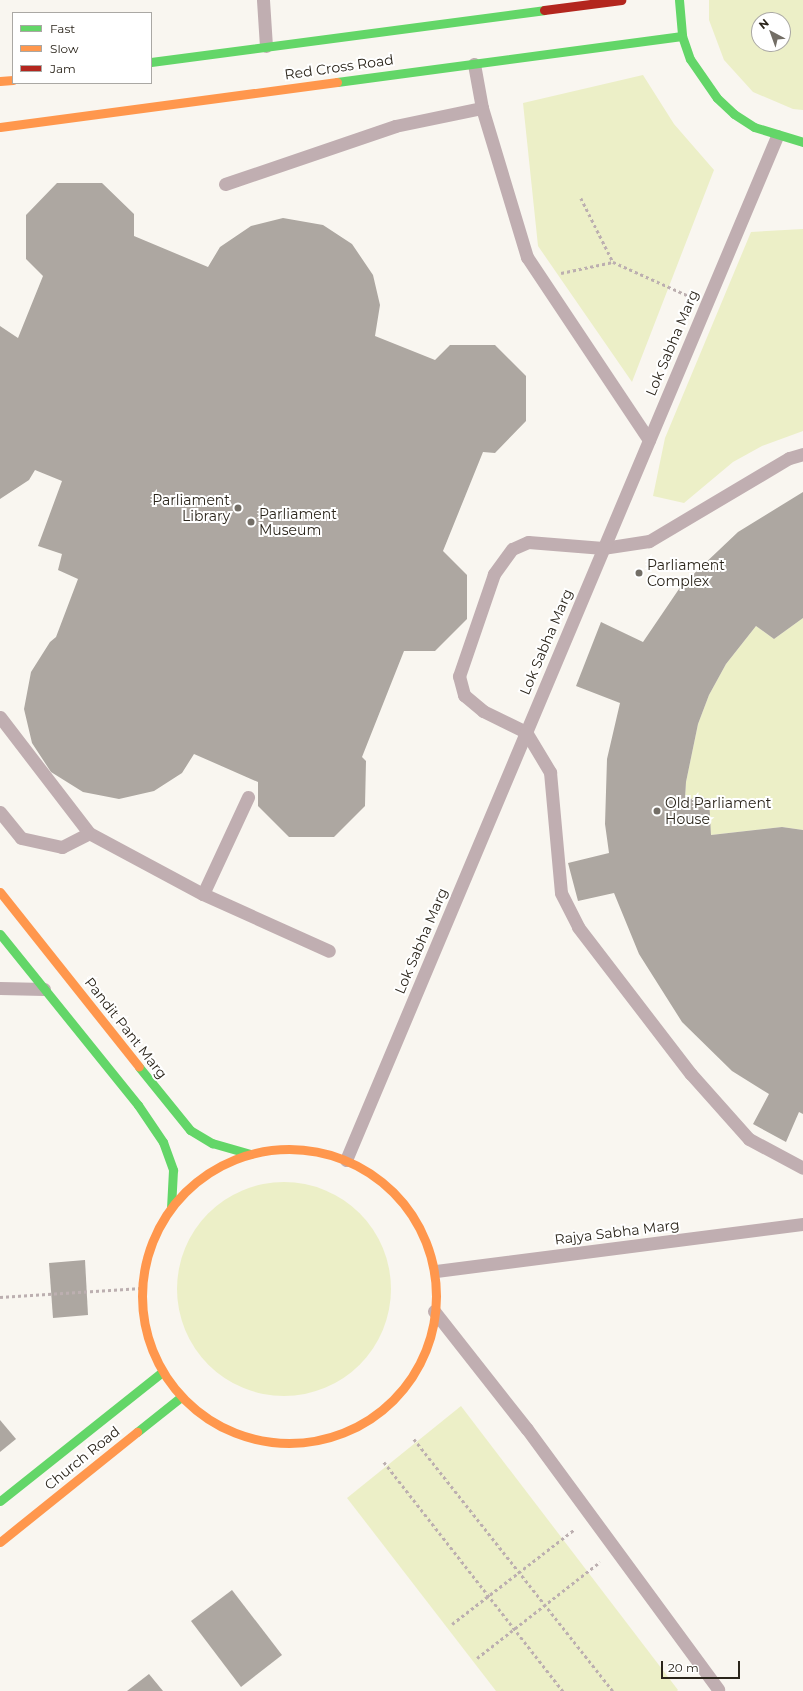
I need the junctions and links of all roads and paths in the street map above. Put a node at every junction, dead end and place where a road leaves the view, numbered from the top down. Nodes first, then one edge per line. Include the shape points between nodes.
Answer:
1 (263, 0) edge
2 (621, 0) edge
3 (679, 0) edge
4 (682, 36) junction
5 (266, 46) junction
6 (152, 62) edge
7 (474, 64) junction
8 (12, 80) edge
9 (0, 82) edge
10 (482, 108) junction
11 (0, 126) edge
12 (776, 136) junction
13 (803, 142) edge
14 (225, 184) dead end
15 (581, 198) dead end
16 (613, 262) junction
17 (554, 274) dead end
18 (706, 303) junction
19 (649, 440) junction
20 (803, 454) edge
21 (603, 548) junction
22 (0, 717) edge
23 (526, 732) junction
24 (248, 797) dead end
25 (0, 812) edge
26 (90, 832) junction
27 (0, 892) edge
28 (203, 894) junction
29 (0, 934) edge
30 (329, 951) dead end
31 (0, 988) edge
32 (44, 989) junction
33 (250, 1154) junction
34 (346, 1160) junction
35 (803, 1168) edge
36 (171, 1207) junction
37 (803, 1224) edge
38 (436, 1271) junction
39 (142, 1288) junction
40 (0, 1297) edge
41 (434, 1311) junction
42 (162, 1372) junction
43 (181, 1396) junction
44 (414, 1439) dead end
45 (384, 1462) dead end
46 (0, 1501) edge
47 (591, 1516) junction
48 (0, 1542) edge
49 (616, 1550) junction
50 (520, 1572) junction
51 (489, 1596) junction
52 (545, 1605) junction
53 (452, 1624) dead end
54 (514, 1629) junction
55 (477, 1658) dead end
56 (718, 1690) dead end
57 (563, 1691) edge
58 (613, 1691) edge

1 - 5 lane
2 - 5 street, Red Cross Road
3 - 4 street
4 - 7 street, Red Cross Road
4 - 12 street via 694,66 717,98 734,114 754,127
5 - 6 street, Red Cross Road
7 - 10 lane
7 - 11 street, Red Cross Road
8 - 9 street
10 - 14 lane via 395,126
10 - 19 lane via 527,257
12 - 13 street
12 - 18 lane, Lok Sabha Marg
15 - 16 path
16 - 17 path
16 - 18 path
18 - 19 lane, Lok Sabha Marg
19 - 21 lane, Lok Sabha Marg
20 - 21 lane via 789,458 649,541
21 - 23 lane, Lok Sabha Marg
21 - 23 lane via 528,542 512,549 494,574 459,676 464,695 483,711
22 - 26 lane
23 - 34 lane, Lok Sabha Marg
23 - 35 lane via 550,772 561,893 578,927 691,1074 749,1139
24 - 28 lane
25 - 26 lane via 20,838 62,847
26 - 28 lane
27 - 33 street, Pandit Pant Marg via 190,1130 212,1142
28 - 30 lane
29 - 32 street
31 - 32 lane
32 - 36 street via 138,1105 163,1142 173,1170
33 - 34 street via 282,1149 315,1151
33 - 36 street via 206,1174 187,1189
34 - 38 street via 372,1174 395,1194 413,1216
36 - 39 street via 150,1245
37 - 38 lane, Rajya Sabha Marg
38 - 41 street
39 - 40 path
39 - 42 street via 146,1331
41 - 43 street via 427,1346 403,1387 382,1410 356,1426 327,1438 297,1443 274,1442 235,1433 206,1418
41 - 47 lane via 527,1429
42 - 43 street
42 - 46 street, Church Road
43 - 48 street, Church Road
44 - 50 path
45 - 51 path
47 - 49 lane
47 - 50 path
49 - 52 path
49 - 56 lane
50 - 51 path
50 - 52 path
51 - 53 path
51 - 54 path
52 - 54 path
52 - 58 path
54 - 55 path
54 - 57 path

